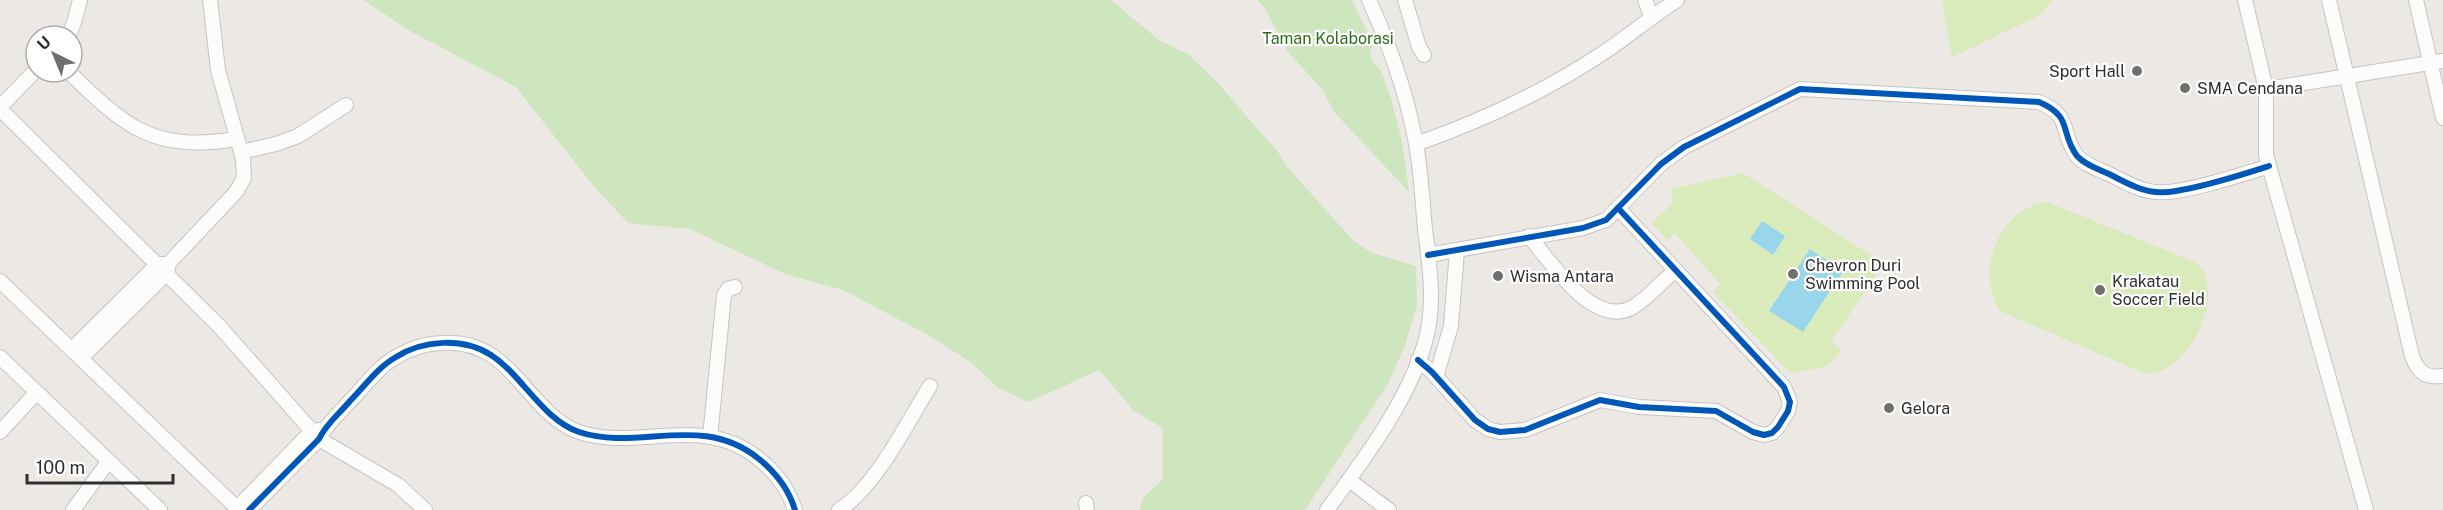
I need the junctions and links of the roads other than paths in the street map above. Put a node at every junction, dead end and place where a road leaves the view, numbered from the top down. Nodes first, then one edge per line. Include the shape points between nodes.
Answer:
1 (80, 0) edge
2 (210, 0) edge
3 (1370, 0) edge
4 (1405, 0) edge
5 (1645, 0) edge
6 (1677, 0) edge
7 (2245, 0) edge
8 (2329, 0) edge
9 (2416, 0) edge
10 (1651, 16) junction
11 (74, 24) edge
12 (1424, 55) dead end
13 (2437, 62) edge
14 (2347, 76) junction
15 (24, 83) edge
16 (81, 84) edge
17 (2266, 90) junction
18 (346, 105) dead end
19 (0, 108) edge
20 (2443, 118) edge
21 (1416, 144) junction
22 (239, 145) junction
23 (2269, 166) junction
24 (1618, 208) junction
25 (1529, 236) junction
26 (1457, 251) junction
27 (1428, 255) junction
28 (165, 267) junction
29 (1676, 270) junction
30 (0, 281) edge
31 (735, 287) dead end
32 (77, 353) junction
33 (0, 357) edge
34 (1418, 360) junction
35 (2443, 376) edge
36 (1436, 377) junction
37 (930, 386) dead end
38 (36, 393) junction
39 (0, 432) edge
40 (318, 433) junction
41 (710, 437) junction
42 (108, 462) junction
43 (1349, 480) junction
44 (242, 509) edge
45 (73, 510) edge
46 (160, 510) edge
47 (425, 510) edge
48 (795, 510) edge
49 (839, 510) edge
50 (1327, 510) edge
51 (1389, 510) edge
52 (2366, 510) edge

1 - 11 street
2 - 22 street via 218,70
3 - 21 street via 1390,51
4 - 12 street
5 - 10 street
6 - 10 street
7 - 17 street
8 - 14 street
9 - 13 street
10 - 21 street via 1606,51 1562,77 1502,108
13 - 14 street
13 - 20 street
14 - 17 street
14 - 35 street via 2414,362 2427,375
15 - 19 street
16 - 22 street via 108,111 146,135
17 - 23 street
18 - 22 street via 298,136 276,144
19 - 28 street
21 - 27 street
22 - 28 street via 244,178 241,184
23 - 24 street via 2174,191 2156,192 2083,162 2075,153 2062,117 2039,102 1800,89 1684,147 1661,164
23 - 52 street
24 - 25 street via 1606,220 1583,228
24 - 29 street
25 - 26 street
25 - 29 street via 1584,299 1608,311 1633,307
26 - 27 street
26 - 36 street via 1451,326
27 - 34 street via 1430,318
28 - 32 street
28 - 40 street
29 - 36 street via 1784,387 1790,402 1788,411 1772,433 1753,432 1716,411 1639,407 1600,400 1525,430 1500,432 1475,420
30 - 32 street
31 - 41 street via 724,295
32 - 44 street
33 - 38 street
34 - 36 street
34 - 43 street via 1393,412
37 - 49 street via 860,494
38 - 39 street
38 - 42 street
40 - 41 street via 394,357 431,344 448,343 467,345 490,355 560,422 576,431 597,437
40 - 44 street
40 - 47 street via 399,485
41 - 48 street via 731,441 771,468
42 - 45 street
42 - 46 street
43 - 50 street
43 - 51 street

